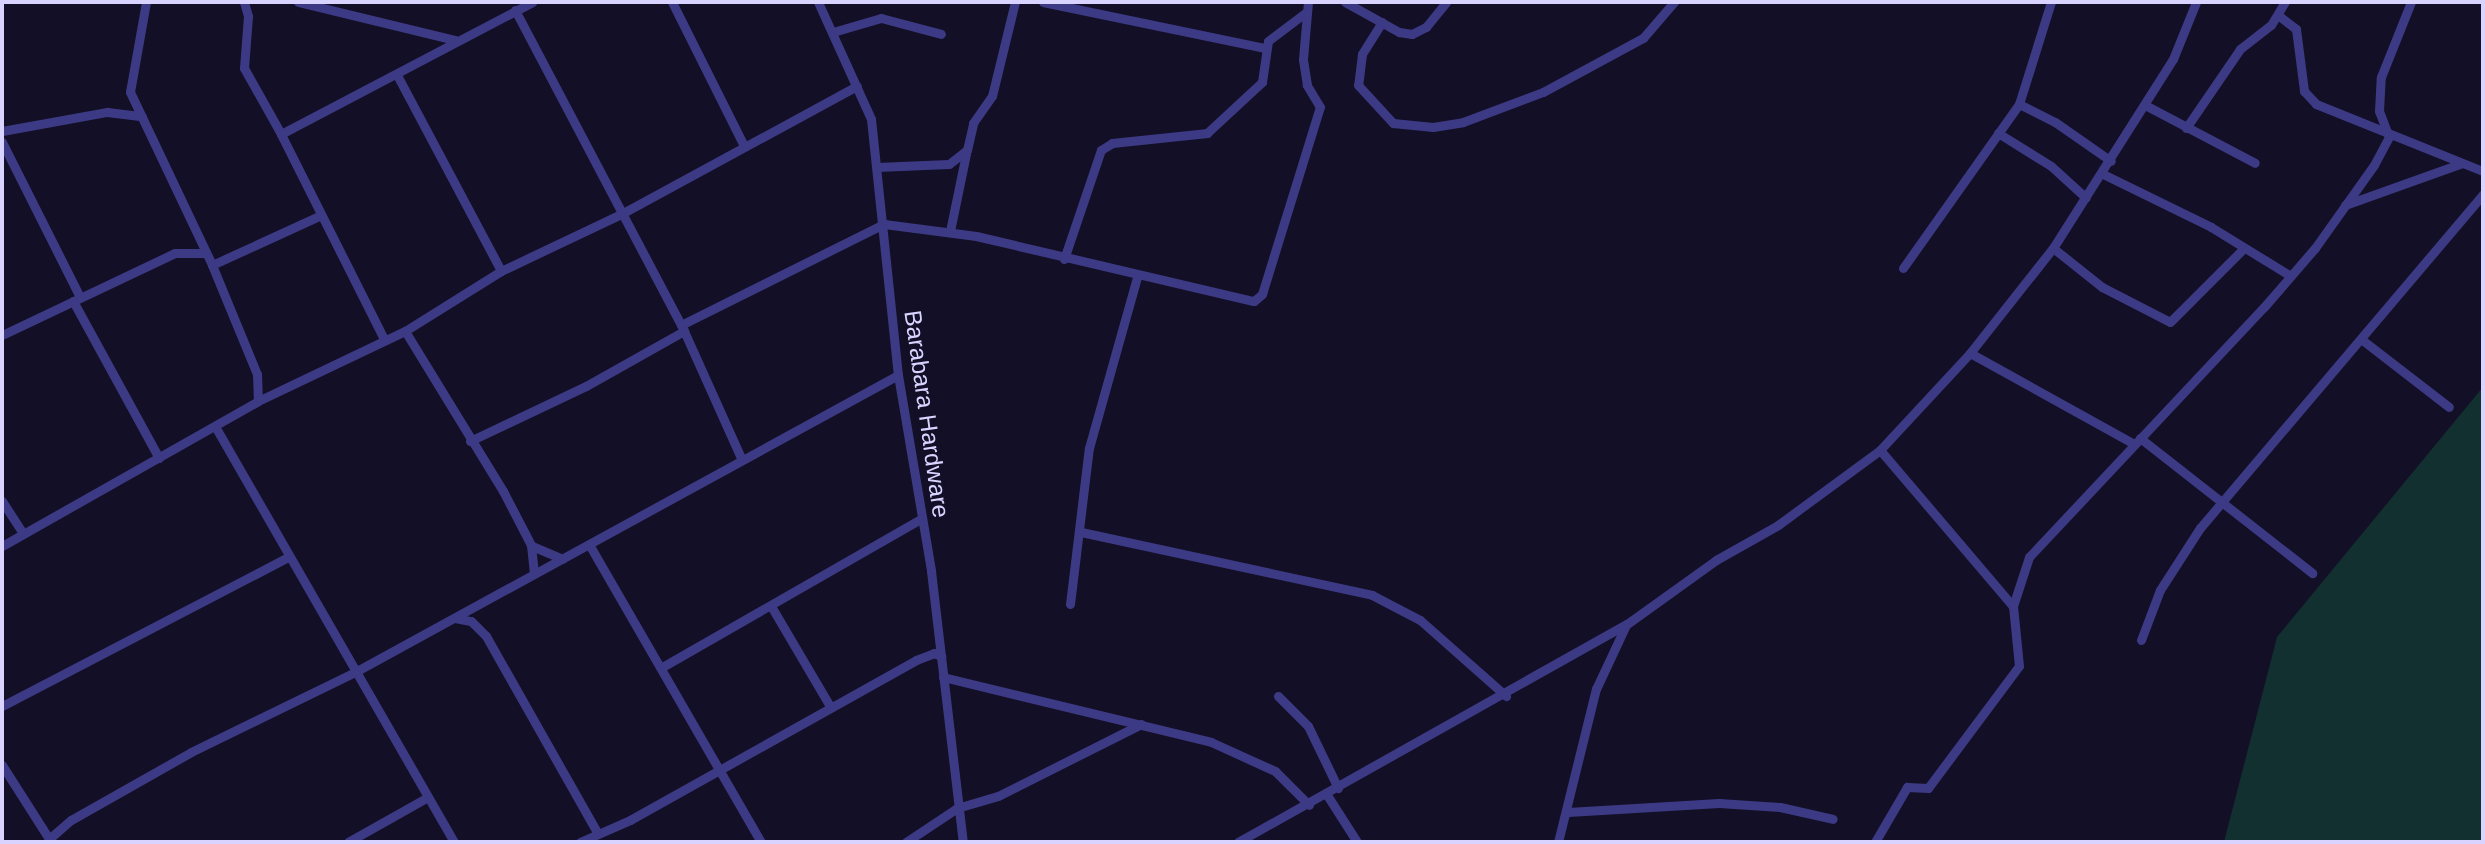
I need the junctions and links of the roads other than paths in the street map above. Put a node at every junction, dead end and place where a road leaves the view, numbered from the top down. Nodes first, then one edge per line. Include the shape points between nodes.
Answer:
1 (146, 2) edge
2 (244, 2) edge
3 (298, 2) edge
4 (532, 2) edge
5 (672, 2) edge
6 (818, 2) edge
7 (1015, 2) edge
8 (1043, 2) edge
9 (1308, 2) edge
10 (1345, 2) edge
11 (1446, 2) edge
12 (1674, 2) edge
13 (2051, 2) edge
14 (2196, 2) edge
15 (2285, 2) edge
16 (2411, 2) edge
17 (515, 10) junction
18 (1305, 13) junction
19 (2278, 15) junction
20 (1382, 22) junction
21 (833, 32) junction
22 (941, 34) dead end
23 (455, 40) junction
24 (1265, 48) junction
25 (397, 75) junction
26 (857, 86) junction
27 (2019, 104) junction
28 (2145, 105) junction
29 (142, 116) junction
30 (2186, 128) junction
31 (2, 131) edge
32 (1998, 133) junction
33 (281, 134) junction
34 (2389, 137) junction
35 (2, 142) edge
36 (743, 144) junction
37 (967, 150) junction
38 (2111, 161) junction
39 (2255, 163) dead end
40 (2463, 163) junction
41 (877, 167) junction
42 (2483, 171) edge
43 (2103, 174) junction
44 (2483, 194) edge
45 (2086, 198) junction
46 (2345, 205) junction
47 (623, 213) junction
48 (319, 216) junction
49 (884, 224) junction
50 (950, 231) junction
51 (2053, 248) junction
52 (2243, 249) junction
53 (206, 253) junction
54 (1064, 259) junction
55 (212, 265) junction
56 (1903, 268) dead end
57 (501, 271) junction
58 (2289, 275) junction
59 (1137, 277) junction
60 (77, 299) junction
61 (682, 328) junction
62 (405, 331) junction
63 (2, 335) edge
64 (384, 339) junction
65 (2361, 339) junction
66 (1970, 353) junction
67 (898, 375) junction
68 (258, 401) junction
69 (2449, 407) dead end
70 (216, 428) junction
71 (470, 441) junction
72 (2137, 441) junction
73 (1880, 450) junction
74 (159, 458) junction
75 (742, 460) junction
76 (2223, 500) junction
77 (2, 501) edge
78 (921, 519) junction
79 (1081, 532) junction
80 (23, 533) junction
81 (531, 545) junction
82 (2, 546) edge
83 (590, 546) junction
84 (288, 557) junction
85 (562, 559) junction
86 (534, 573) junction
87 (2312, 573) dead end
88 (484, 602) junction
89 (1070, 604) dead end
90 (771, 606) junction
91 (2013, 606) junction
92 (455, 618) junction
93 (1627, 624) junction
94 (479, 626) junction
95 (2141, 640) dead end
96 (941, 656) junction
97 (664, 666) junction
98 (355, 672) junction
99 (943, 677) junction
100 (1278, 696) dead end
101 (1506, 696) junction
102 (2, 706) edge
103 (831, 708) junction
104 (1141, 724) junction
105 (2, 765) edge
106 (716, 769) junction
107 (1338, 788) junction
108 (1327, 795) junction
109 (426, 798) junction
110 (1309, 805) junction
111 (957, 808) junction
112 (1568, 812) junction
113 (1833, 819) dead end
114 (597, 832) junction
115 (50, 840) edge
116 (348, 842) edge
117 (454, 842) edge
118 (580, 842) edge
119 (761, 842) edge
120 (906, 842) edge
121 (963, 842) edge
122 (1238, 842) edge
123 (1357, 842) edge
124 (1558, 842) edge
125 (1875, 842) edge

1 - 29 street via 129,86
2 - 33 street via 244,68
3 - 23 street
4 - 17 street
5 - 36 street
6 - 21 street, Barabara Hardware
7 - 37 street via 992,96 973,123
8 - 24 street
9 - 18 street
10 - 20 street
11 - 20 street via 1419,32 1399,32
12 - 20 street via 1643,38 1543,92 1463,122 1433,127 1393,123 1358,85 1362,54
13 - 27 street
14 - 28 street via 2173,59
15 - 19 street
16 - 34 street via 2381,77 2379,111
17 - 23 street
17 - 47 street
18 - 24 street via 1270,38
18 - 59 street via 1304,68 1320,107 1262,294 1248,302
19 - 30 street via 2240,49
19 - 34 street via 2296,29 2309,98
21 - 22 street via 881,18
21 - 26 street, Barabara Hardware
23 - 25 street
24 - 54 street via 1260,84 1207,133 1112,143 1101,150
25 - 33 street
25 - 57 street
26 - 36 street
26 - 41 street, Barabara Hardware via 871,119
27 - 32 street
27 - 38 street
28 - 30 street
28 - 38 street
29 - 31 street via 107,112
29 - 53 street
30 - 39 street
32 - 45 street via 2051,166
32 - 56 street
33 - 48 street
34 - 40 street
34 - 46 street
35 - 60 street
36 - 47 street
37 - 41 street via 949,164
37 - 50 street
38 - 43 street
40 - 42 street
40 - 46 street
41 - 49 street, Barabara Hardware
43 - 45 street
43 - 52 street via 2211,227
44 - 65 street
45 - 51 street
46 - 58 street
47 - 57 street
47 - 61 street
48 - 55 street
48 - 64 street
49 - 50 street
49 - 61 street
49 - 67 street, Barabara Hardware
50 - 54 street
51 - 52 street via 2102,287 2170,322
51 - 66 street
52 - 58 street
53 - 55 street
53 - 60 street via 175,253
54 - 59 street
55 - 68 street via 257,374
57 - 62 street
58 - 72 street
59 - 79 street via 1089,448
60 - 63 street
60 - 74 street
61 - 71 street via 586,386
61 - 75 street
62 - 64 street
62 - 71 street
64 - 68 street
65 - 69 street
65 - 76 street
66 - 72 street
66 - 73 street
67 - 75 street
67 - 78 street, Barabara Hardware
68 - 70 street
70 - 74 street
70 - 84 street
71 - 81 street
72 - 76 street
72 - 91 street via 2029,557
73 - 91 street
73 - 93 street
74 - 80 street
75 - 83 street
76 - 87 street
76 - 95 street via 2170,571
77 - 80 street
78 - 90 street
78 - 96 street, Barabara Hardware
79 - 89 street
79 - 101 street via 1372,595 1420,620
80 - 82 street
81 - 85 street
81 - 86 street
83 - 85 street
83 - 97 street
84 - 98 street
84 - 102 street
85 - 86 street
86 - 88 street
88 - 92 street
88 - 94 street
90 - 97 street
90 - 103 street
91 - 125 street via 2019,666 1928,788 1907,787
92 - 94 street
92 - 98 street
93 - 101 street
93 - 112 street via 1596,689
94 - 114 street
96 - 99 street, Barabara Hardware
96 - 103 street via 927,655
97 - 106 street
98 - 109 street
98 - 115 street via 191,752 71,820
99 - 104 street
99 - 111 street, Barabara Hardware
100 - 107 street via 1308,726
101 - 107 street
103 - 106 street
104 - 110 street via 1254,759
104 - 111 street via 1010,790
105 - 115 street
106 - 114 street via 630,820
106 - 119 street
107 - 108 street
108 - 110 street
108 - 123 street
109 - 116 street
109 - 117 street
110 - 122 street
111 - 120 street
111 - 121 street, Barabara Hardware
112 - 113 street via 1719,803 1780,807
112 - 124 street
114 - 118 street

